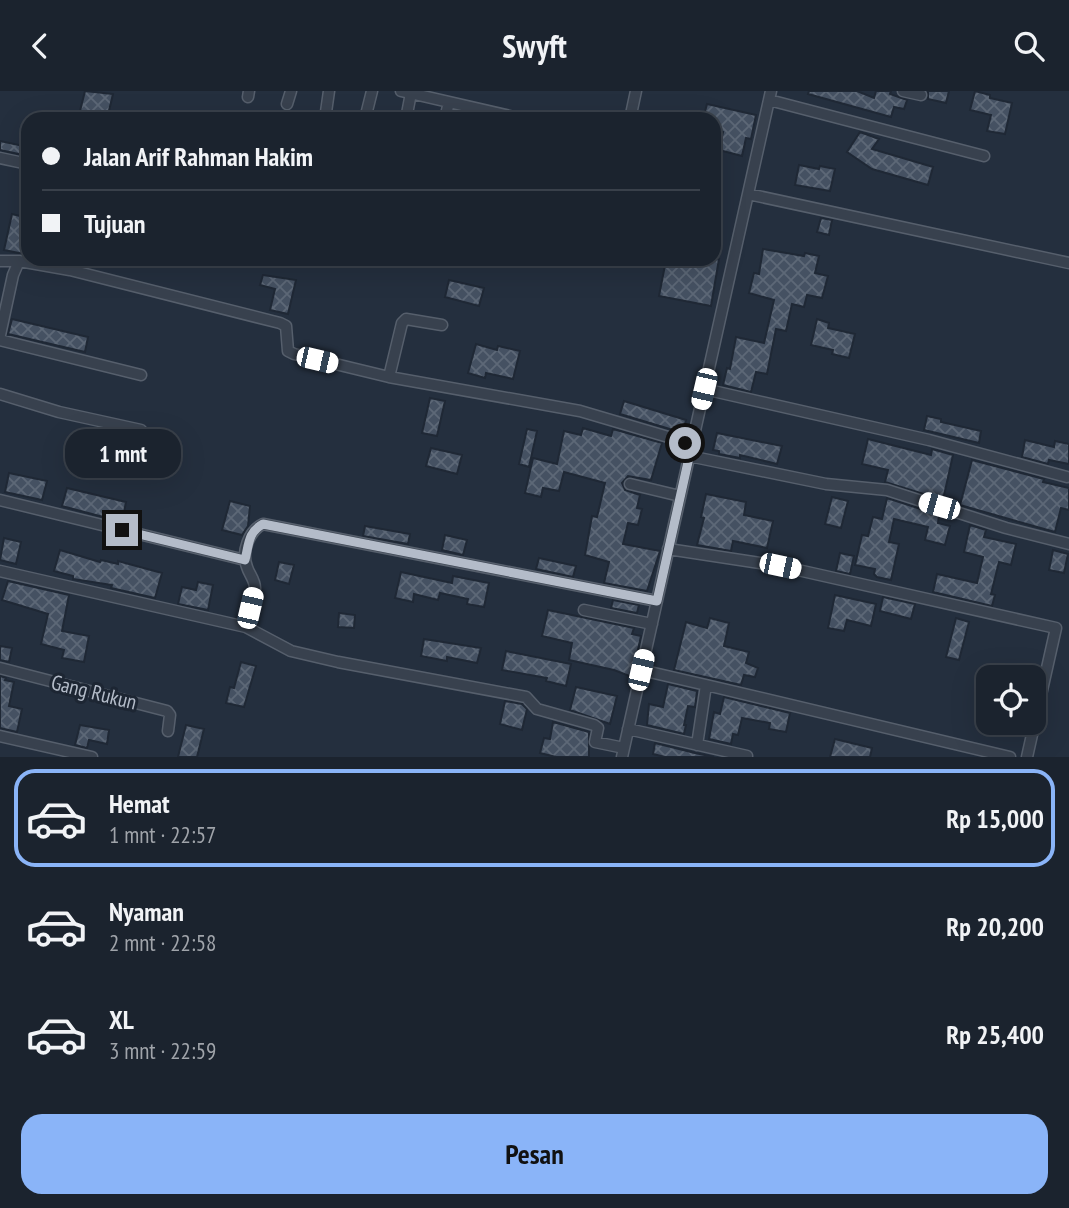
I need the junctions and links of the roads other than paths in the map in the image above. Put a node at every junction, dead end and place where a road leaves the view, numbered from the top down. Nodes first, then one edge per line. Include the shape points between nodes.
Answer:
1 (291, 91) edge
2 (329, 91) edge
3 (372, 91) edge
4 (636, 91) edge
5 (903, 91) edge
6 (406, 92) edge
7 (922, 95) dead end
8 (770, 96) edge
9 (449, 102) junction
10 (287, 104) dead end
11 (326, 112) dead end
12 (367, 112) edge
13 (406, 112) edge
14 (447, 112) edge
15 (480, 112) edge
16 (632, 112) edge
17 (984, 156) dead end
18 (0, 158) edge
19 (21, 162) edge
20 (748, 194) junction
21 (0, 261) edge
22 (19, 261) joint
23 (1069, 263) edge
24 (47, 266) edge
25 (443, 325) dead end
26 (0, 338) edge
27 (141, 375) dead end
28 (389, 377) junction
29 (704, 389) junction
30 (0, 394) edge
31 (141, 430) dead end
32 (692, 444) junction
33 (689, 456) junction
34 (1067, 477) dead end
35 (630, 484) dead end
36 (680, 496) junction
37 (0, 500) edge
38 (1069, 544) edge
39 (668, 549) junction
40 (245, 560) junction
41 (0, 571) edge
42 (657, 601) junction
43 (584, 610) dead end
44 (652, 624) junction
45 (246, 627) junction
46 (0, 669) edge
47 (641, 670) junction
48 (706, 685) junction
49 (628, 729) junction
50 (168, 731) dead end
51 (0, 736) edge
52 (696, 745) junction
53 (623, 752) edge
54 (747, 756) edge
55 (92, 757) edge
56 (1010, 757) edge
57 (1027, 757) edge

1 - 10 street
2 - 11 street
3 - 12 street
4 - 16 street
5 - 7 street
6 - 9 street
6 - 13 street
8 - 17 street
8 - 20 street
9 - 14 street
9 - 15 street
18 - 19 street
20 - 23 street
20 - 29 street
21 - 22 street
22 - 26 street
24 - 28 street via 280,323 286,326 288,351 293,354
25 - 28 street via 406,319
26 - 27 street
28 - 32 street via 580,411
29 - 32 street
29 - 34 street
30 - 31 street
32 - 33 street
33 - 36 street
33 - 38 street via 826,484 887,490
35 - 36 street
36 - 39 street
37 - 40 street
39 - 42 street
39 - 57 street via 780,566 1056,628
40 - 42 street via 249,537 263,524
40 - 45 street via 255,589
41 - 45 street
42 - 44 street
43 - 44 street
44 - 47 street
45 - 53 street via 291,651 526,697 537,709 594,725 598,728 596,743
46 - 50 street, Gang Rukun via 167,711
47 - 48 street
47 - 49 street
48 - 52 street
48 - 56 street
49 - 52 street
49 - 53 street
51 - 55 street
52 - 54 street

